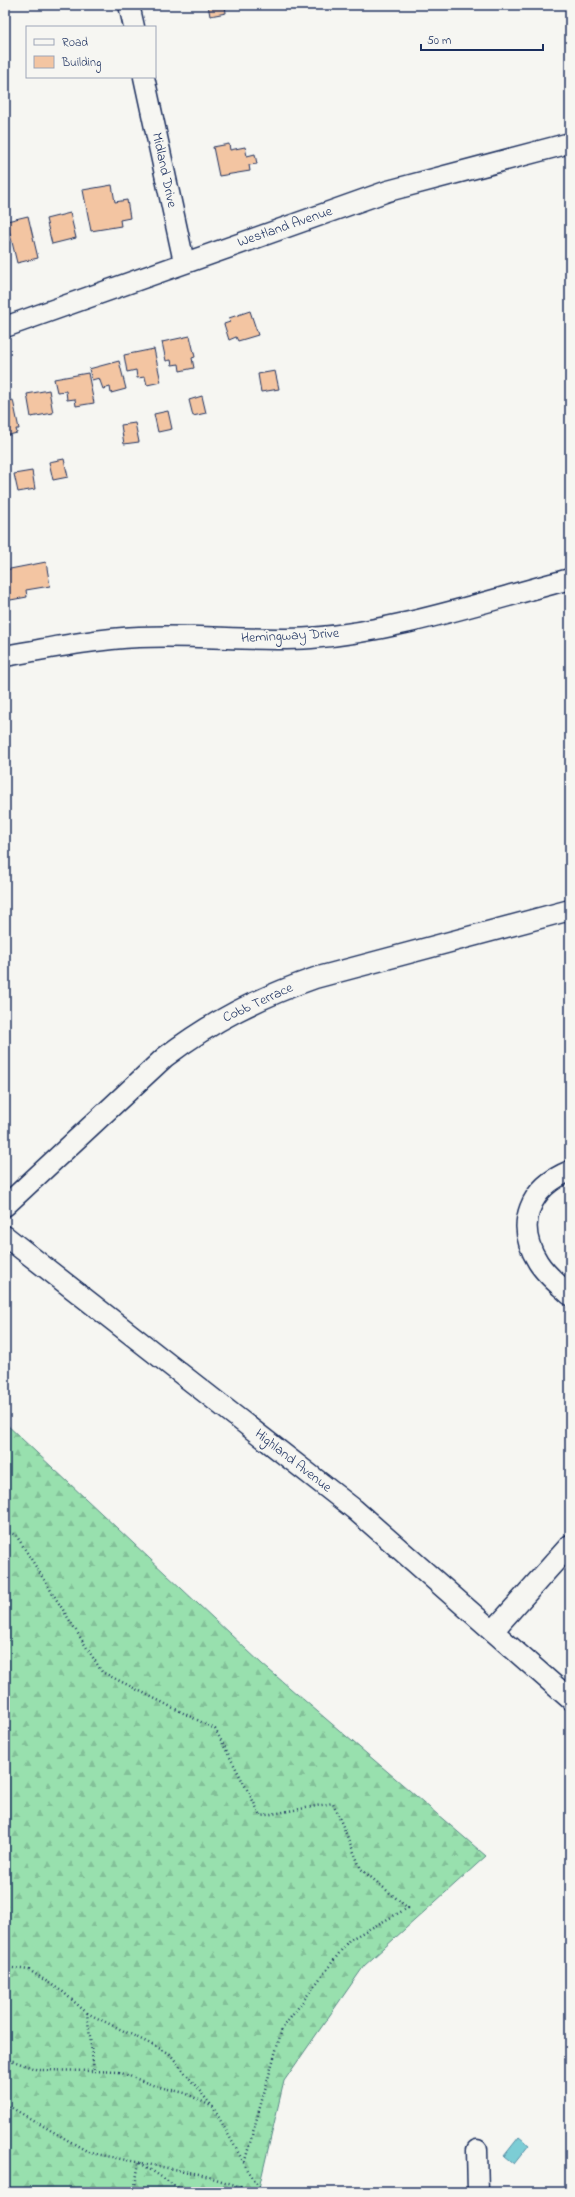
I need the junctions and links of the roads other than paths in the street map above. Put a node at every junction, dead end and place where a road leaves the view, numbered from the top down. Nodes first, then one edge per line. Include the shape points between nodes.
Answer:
1 (129, 5) edge
2 (134, 26) edge
3 (144, 78) edge
4 (570, 143) edge
5 (184, 262) junction
6 (5, 327) edge
7 (570, 579) edge
8 (5, 656) edge
9 (570, 910) edge
10 (570, 1171) edge
11 (5, 1206) edge
12 (5, 1236) edge
13 (570, 1295) edge
14 (570, 1545) edge
15 (493, 1631) junction
16 (570, 1699) edge
17 (477, 2150) dead end
18 (478, 2192) edge

1 - 2 street
3 - 5 street, Midland Drive
4 - 5 street, Westland Avenue via 388,191
5 - 6 street, Westland Avenue
7 - 8 street, Hemingway Drive via 364,632 274,640 128,638 69,644
9 - 11 street, Cobb Terrace via 315,978 234,1011 165,1058
10 - 13 street via 539,1190 531,1203 527,1225 537,1261
12 - 15 street, Highland Avenue via 354,1509
14 - 15 street
15 - 16 street, Highland Avenue
17 - 18 street

